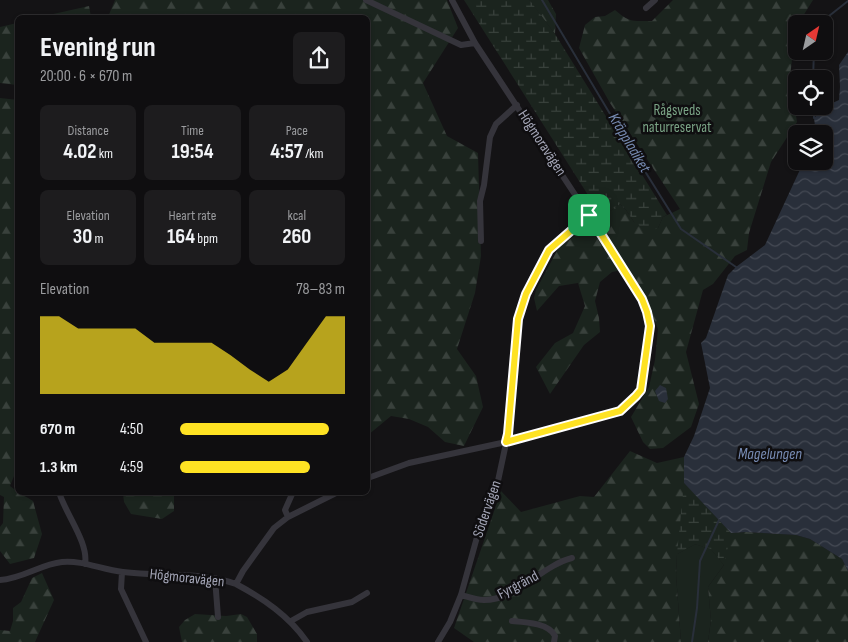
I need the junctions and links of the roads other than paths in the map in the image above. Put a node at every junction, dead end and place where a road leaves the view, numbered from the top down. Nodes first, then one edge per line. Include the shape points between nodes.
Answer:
1 (366, 0) edge
2 (452, 0) edge
3 (655, 0) edge
4 (646, 8) dead end
5 (475, 43) junction
6 (517, 106) junction
7 (589, 215) junction
8 (481, 241) dead end
9 (506, 442) junction
10 (370, 477) edge
11 (60, 495) edge
12 (292, 495) edge
13 (332, 495) edge
14 (288, 518) junction
15 (572, 558) dead end
16 (86, 564) junction
17 (122, 572) junction
18 (215, 578) junction
19 (0, 580) edge
20 (236, 584) junction
21 (367, 593) dead end
22 (461, 595) junction
23 (218, 617) dead end
24 (292, 621) junction
25 (512, 621) dead end
26 (146, 642) edge
27 (307, 642) edge
28 (438, 642) edge
29 (554, 642) edge

1 - 5 street via 461,45
2 - 5 street, Högmoravägen
3 - 4 street
5 - 6 street, Högmoravägen
6 - 7 street, Högmoravägen
6 - 8 street via 496,124 490,137 480,200
7 - 9 street, Södervägen via 549,250 526,294 518,319
7 - 9 street, Högmoravägen via 647,312 650,326 641,390 620,411
9 - 10 street, Högmoravägen via 409,462
9 - 22 street, Södervägen via 495,494 482,519
11 - 16 street via 82,544
12 - 14 street via 285,510
13 - 14 street, Högmoravägen
14 - 20 street, Högmoravägen via 270,533
15 - 22 street, Fyrgränd via 560,561 499,597 479,600
16 - 17 street, Högmoravägen
16 - 19 street, Högmoravägen via 60,562
17 - 18 street, Högmoravägen
17 - 26 street via 121,589
18 - 20 street, Högmoravägen
18 - 23 street
20 - 24 street
21 - 24 street via 352,602 307,612
22 - 28 street, Södervägen
24 - 27 street
25 - 29 street, Fyrgränd via 551,630

